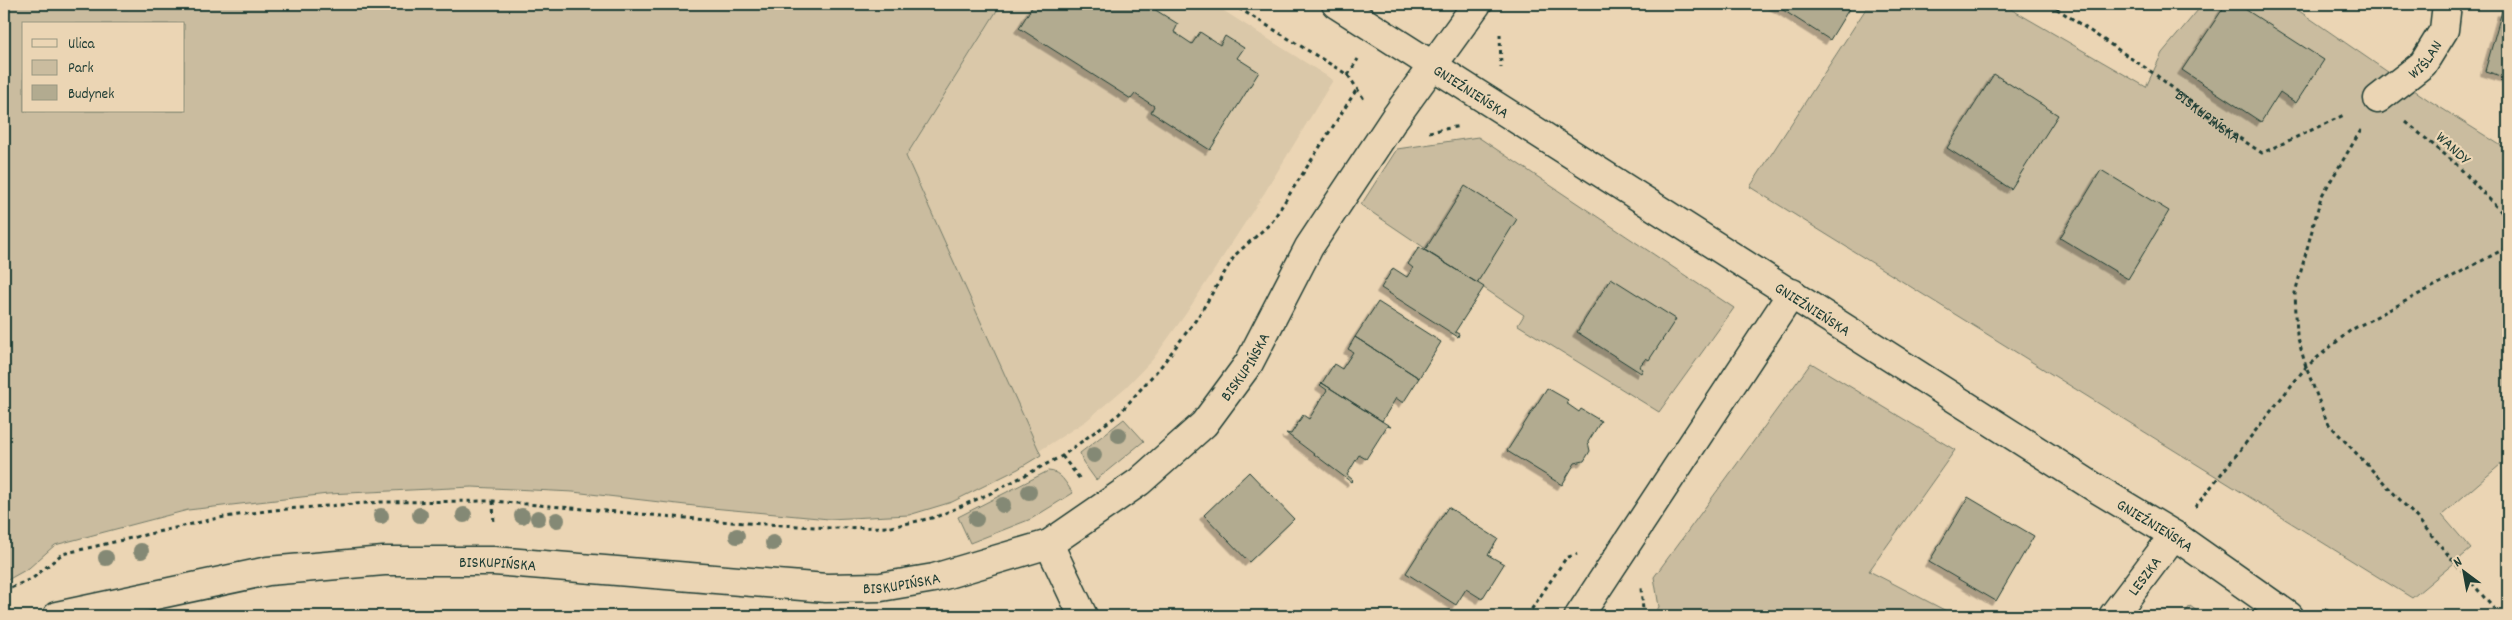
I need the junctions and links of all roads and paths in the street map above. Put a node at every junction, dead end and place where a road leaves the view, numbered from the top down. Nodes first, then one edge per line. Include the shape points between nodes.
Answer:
1 (1232, 4) edge
2 (1336, 4) edge
3 (1477, 4) edge
4 (2050, 4) edge
5 (2447, 4) edge
6 (1360, 56) dead end
7 (1433, 66) junction
8 (1348, 75) junction
9 (1357, 89) junction
10 (2378, 99) junction
11 (1367, 103) dead end
12 (2508, 219) edge
13 (2508, 248) edge
14 (1792, 293) junction
15 (2306, 368) junction
16 (1062, 456) junction
17 (1085, 487) dead end
18 (493, 501) junction
19 (494, 528) dead end
20 (2174, 535) junction
21 (1049, 544) junction
22 (4, 591) edge
23 (4, 601) edge
24 (8, 612) dead end
25 (57, 616) edge
26 (1083, 616) edge
27 (1579, 616) edge
28 (2113, 616) edge
29 (2289, 616) edge
30 (2500, 616) edge

1 - 8 path
2 - 7 street, GNIEŹNIEŃSKA
3 - 7 street, BISKUPIŃSKA
4 - 10 path, BISKUPIŃSKA via 2156,75 2262,153
5 - 10 street, WIŚLAN via 2444,30 2423,64
6 - 8 path
7 - 14 street, GNIEŹNIEŃSKA
7 - 21 street, BISKUPIŃSKA via 1309,247 1249,363 1204,424 1139,482
8 - 9 path
9 - 11 path
9 - 16 path via 1271,223 1235,255 1198,316 1162,365 1119,414
10 - 12 path, WANDY via 2455,163
10 - 15 path via 2322,197 2295,293 2297,335
13 - 15 path via 2351,330
14 - 20 street, GNIEŹNIEŃSKA
14 - 27 street
15 - 20 path
15 - 30 path via 2327,422 2417,518
16 - 17 path
16 - 18 path via 989,494 936,516 891,527 832,528 731,522
18 - 19 path
18 - 22 path via 381,502 273,510 218,518 62,554 33,578
20 - 28 street, LESZKA
20 - 29 street, GNIEŹNIEŃSKA
21 - 25 street, BISKUPIŃSKA via 934,578 881,587 826,588 494,561 384,561 268,571
21 - 26 street
23 - 24 path

